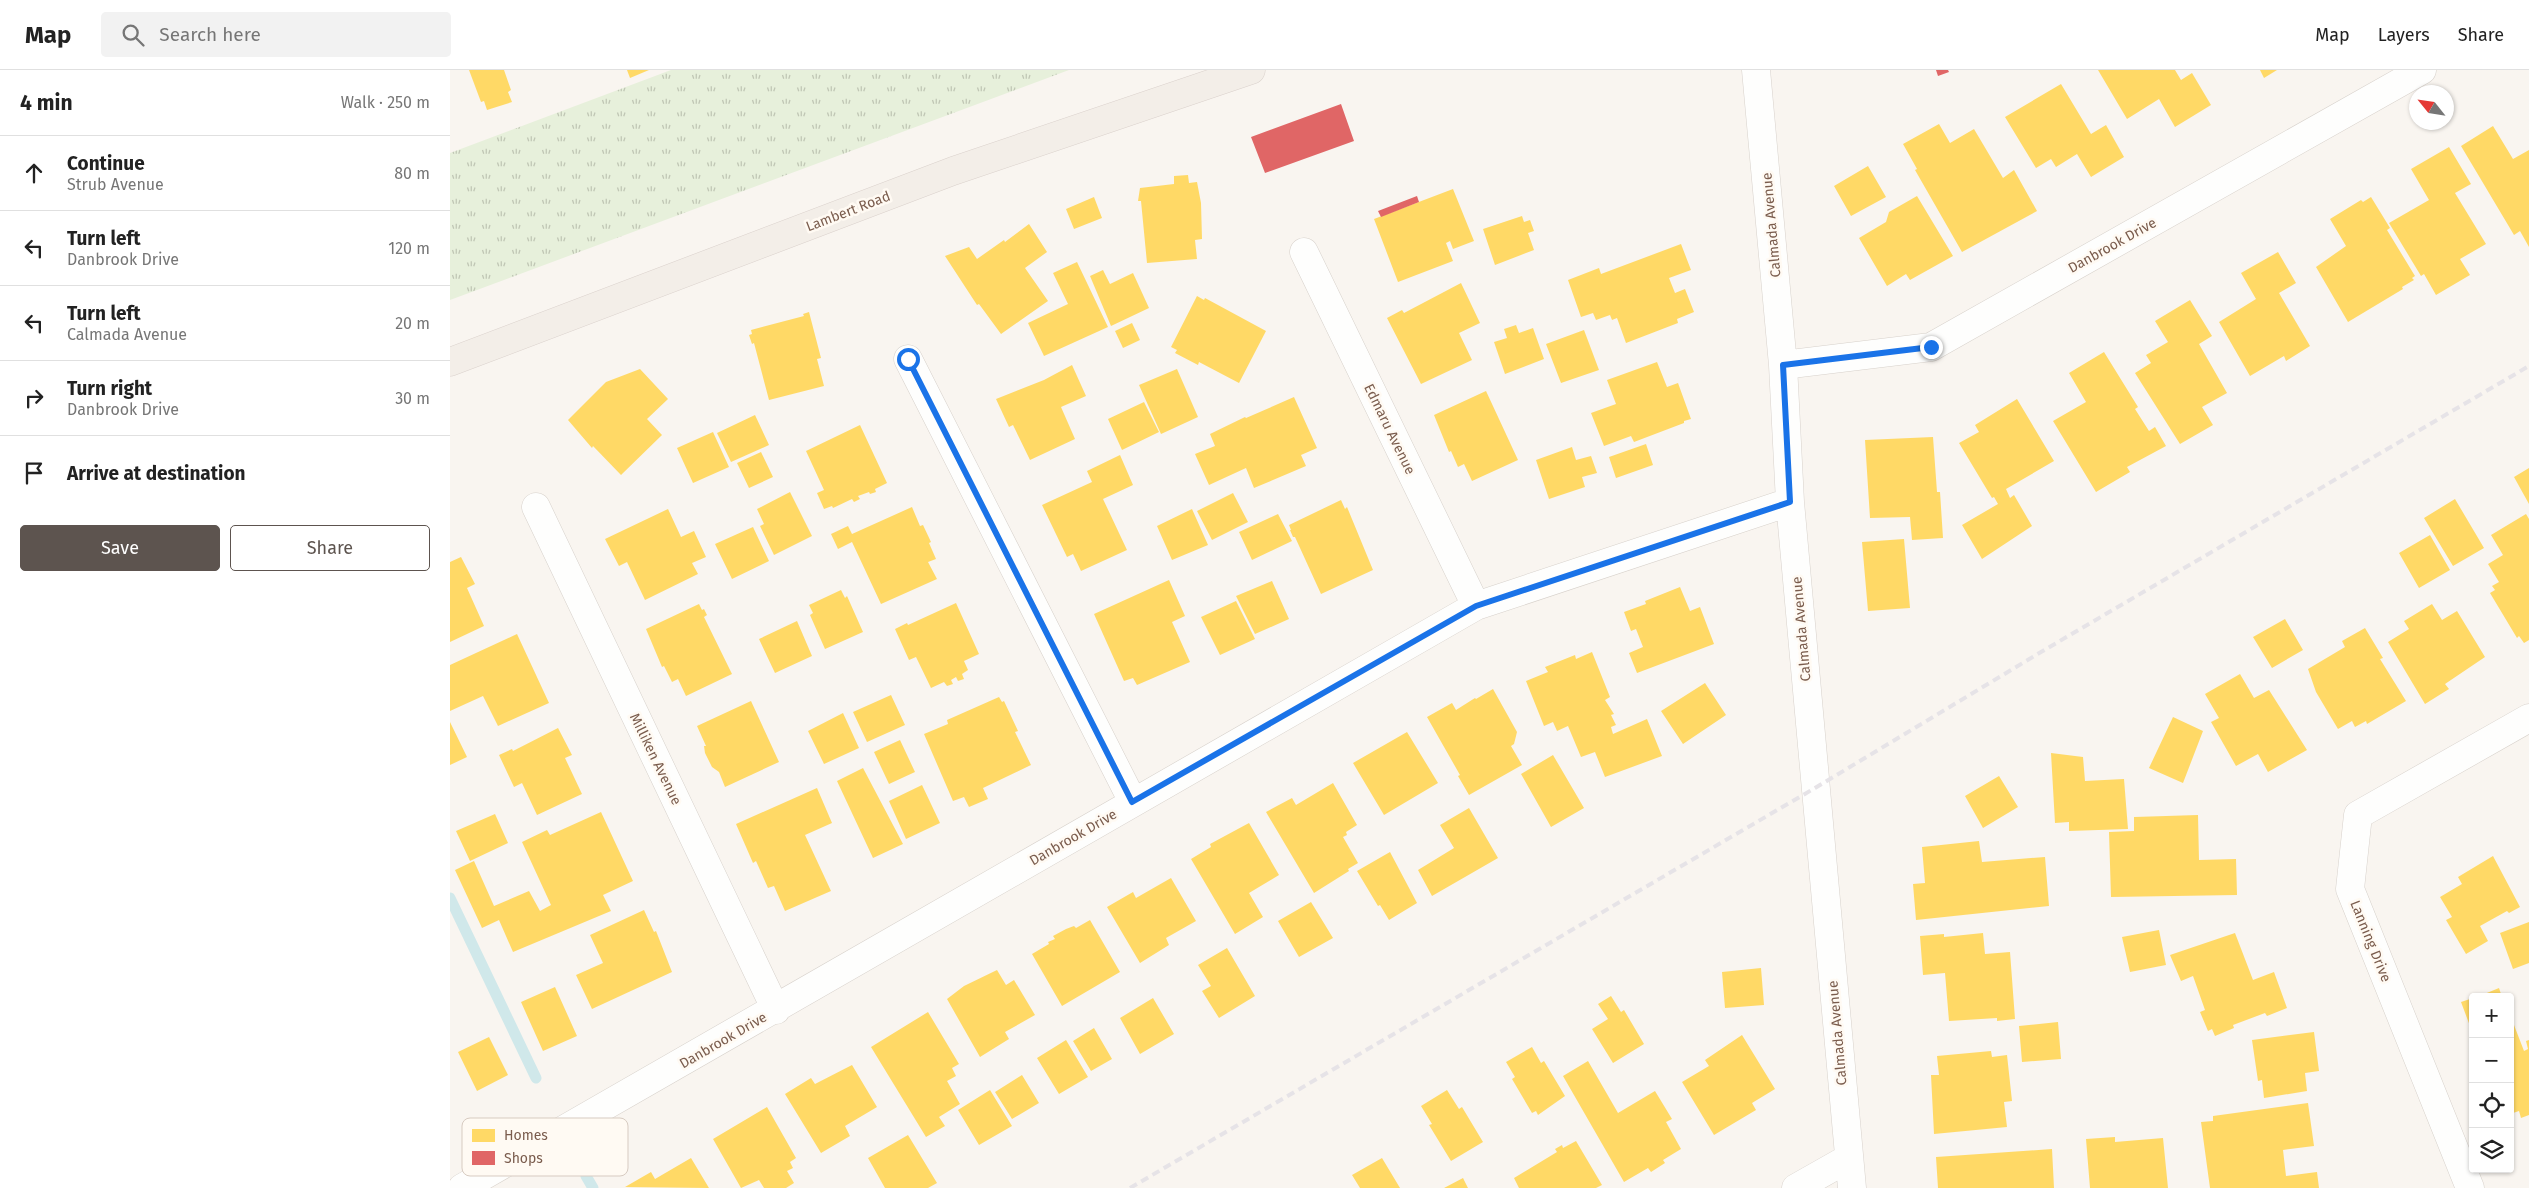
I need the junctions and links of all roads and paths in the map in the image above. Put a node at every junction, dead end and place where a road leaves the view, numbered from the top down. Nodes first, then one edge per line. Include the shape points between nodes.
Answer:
1 (1251, 70) edge
2 (1756, 70) edge
3 (2422, 70) edge
4 (1304, 252) dead end
5 (908, 359) dead end
6 (450, 362) edge
7 (1783, 365) junction
8 (1790, 502) junction
9 (536, 507) dead end
10 (1476, 606) junction
11 (2529, 718) edge
12 (1132, 802) junction
13 (776, 1010) junction
14 (585, 1118) edge
15 (1849, 1158) junction
16 (483, 1176) edge
17 (462, 1188) edge
18 (1796, 1188) edge
19 (1852, 1188) edge
20 (2470, 1188) edge

1 - 6 main road, Lambert Road via 953,171
2 - 7 street, Calmada Avenue
3 - 7 street, Danbrook Drive via 1931,347
4 - 10 street, Edmaru Avenue
5 - 12 street
7 - 8 street, Calmada Avenue
8 - 10 street, Danbrook Drive
8 - 15 street, Calmada Avenue
9 - 13 street, Milliken Avenue
10 - 12 street, Danbrook Drive
11 - 20 street, Lanning Drive via 2358,815 2350,888
12 - 13 street, Danbrook Drive
13 - 14 street, Danbrook Drive
15 - 18 street
15 - 19 street, Calmada Avenue
16 - 17 street, Danbrook Drive

